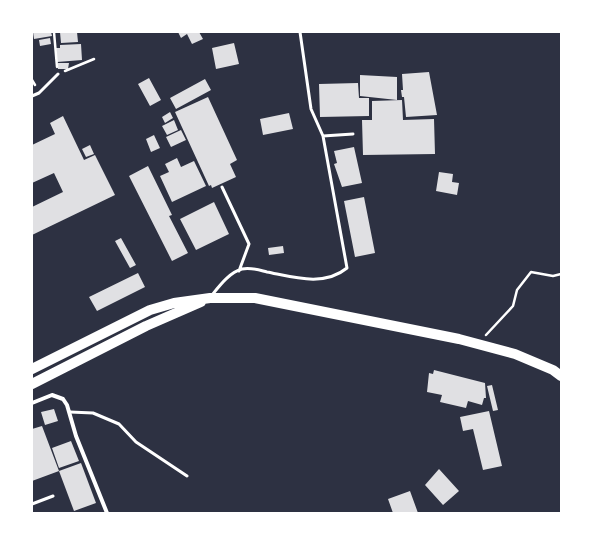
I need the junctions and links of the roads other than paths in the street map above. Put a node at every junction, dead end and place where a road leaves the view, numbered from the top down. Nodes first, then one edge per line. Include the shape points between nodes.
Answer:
1 (300, 32) edge
2 (58, 74) road end
3 (32, 96) edge
4 (353, 134) dead end
5 (323, 136) junction
6 (222, 187) dead end
7 (238, 271) junction
8 (210, 298) junction
9 (32, 368) edge
10 (561, 376) edge
11 (32, 384) edge
12 (32, 403) edge
13 (70, 412) junction
14 (187, 476) dead end
15 (53, 496) dead end
16 (32, 504) edge
17 (106, 513) edge

1 - 5 lane via 311,109
2 - 3 lane via 39,93
4 - 5 lane
5 - 7 lane via 347,268 333,278 320,279 295,278 252,269
6 - 7 lane via 249,244
7 - 8 lane
8 - 9 main road via 174,303 150,310
8 - 10 main road via 255,298 478,344 515,354
8 - 11 main road via 146,326
12 - 13 street via 57,395 63,399
13 - 14 lane via 93,413 119,424 136,442
13 - 17 street via 76,436
15 - 16 lane

